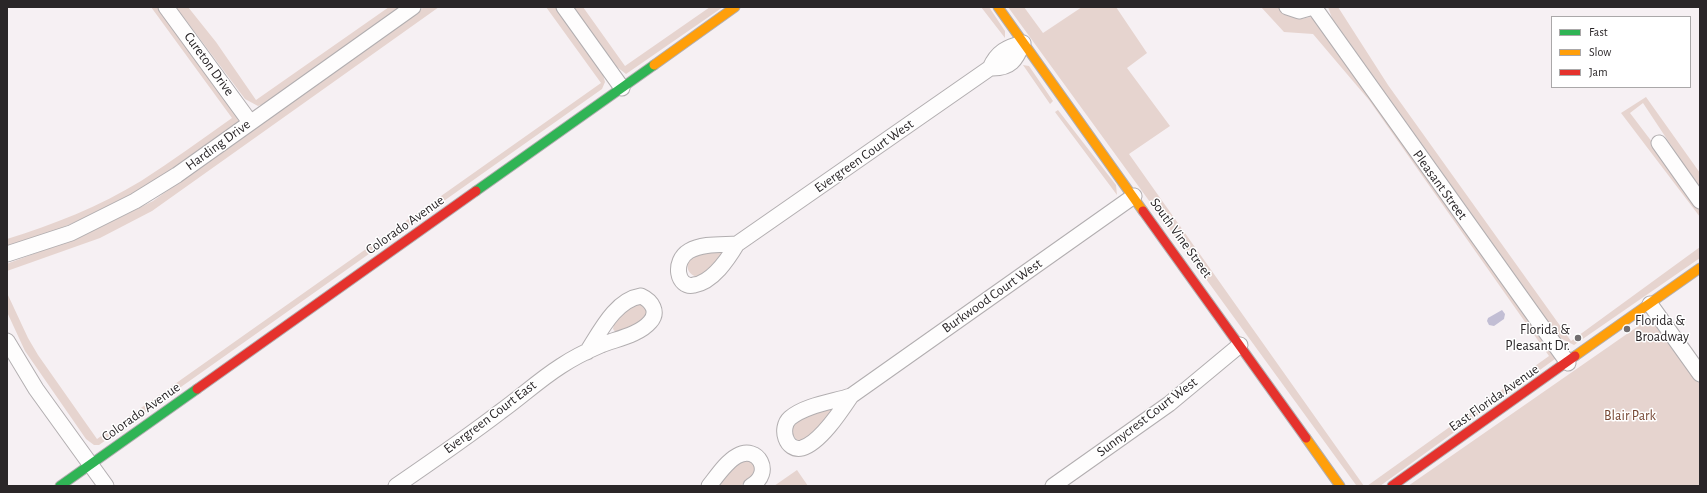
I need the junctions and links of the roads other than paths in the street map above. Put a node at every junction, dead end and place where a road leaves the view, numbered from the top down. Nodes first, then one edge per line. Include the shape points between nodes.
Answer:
1 (166, 7) edge
2 (413, 7) edge
3 (564, 7) edge
4 (735, 7) edge
5 (998, 7) edge
6 (1287, 7) edge
7 (1313, 7) edge
8 (1023, 43) junction
9 (622, 88) junction
10 (250, 122) junction
11 (1659, 143) dead end
12 (1134, 196) junction
13 (1700, 201) edge
14 (738, 244) dead end
15 (7, 254) edge
16 (1700, 268) edge
17 (1650, 304) junction
18 (7, 341) edge
19 (1240, 345) junction
20 (587, 352) dead end
21 (1568, 362) junction
22 (1700, 374) edge
23 (851, 396) dead end
24 (90, 465) junction
25 (60, 486) edge
26 (106, 486) edge
27 (396, 486) edge
28 (709, 486) edge
29 (751, 486) edge
30 (1053, 486) edge
31 (1340, 486) edge
32 (1392, 486) edge

1 - 10 street, Cureton Drive
2 - 10 street, Harding Drive
3 - 9 street
4 - 9 street, Colorado Avenue
5 - 8 street, South Vine Street
6 - 7 street, Pleasant Street via 1299,11
7 - 21 street, Pleasant Street
8 - 12 street, South Vine Street
8 - 14 street, Evergreen Court West via 1016,59 1002,68 990,68
9 - 24 street, Colorado Avenue
10 - 15 street, Harding Drive via 177,175 128,205 71,233
11 - 13 street
12 - 19 street, South Vine Street
12 - 23 street, Burkwood Court West
16 - 17 street, East Florida Avenue
17 - 21 street, East Florida Avenue
17 - 22 street
18 - 24 street via 36,389
19 - 30 street, Sunnycrest Court West via 1169,404
19 - 31 street, South Vine Street
20 - 27 street, Evergreen Court East via 536,383 499,414
21 - 32 street, East Florida Avenue
24 - 25 street, Colorado Avenue
24 - 26 street
28 - 29 street via 729,462 744,453 752,454 762,464 760,479

